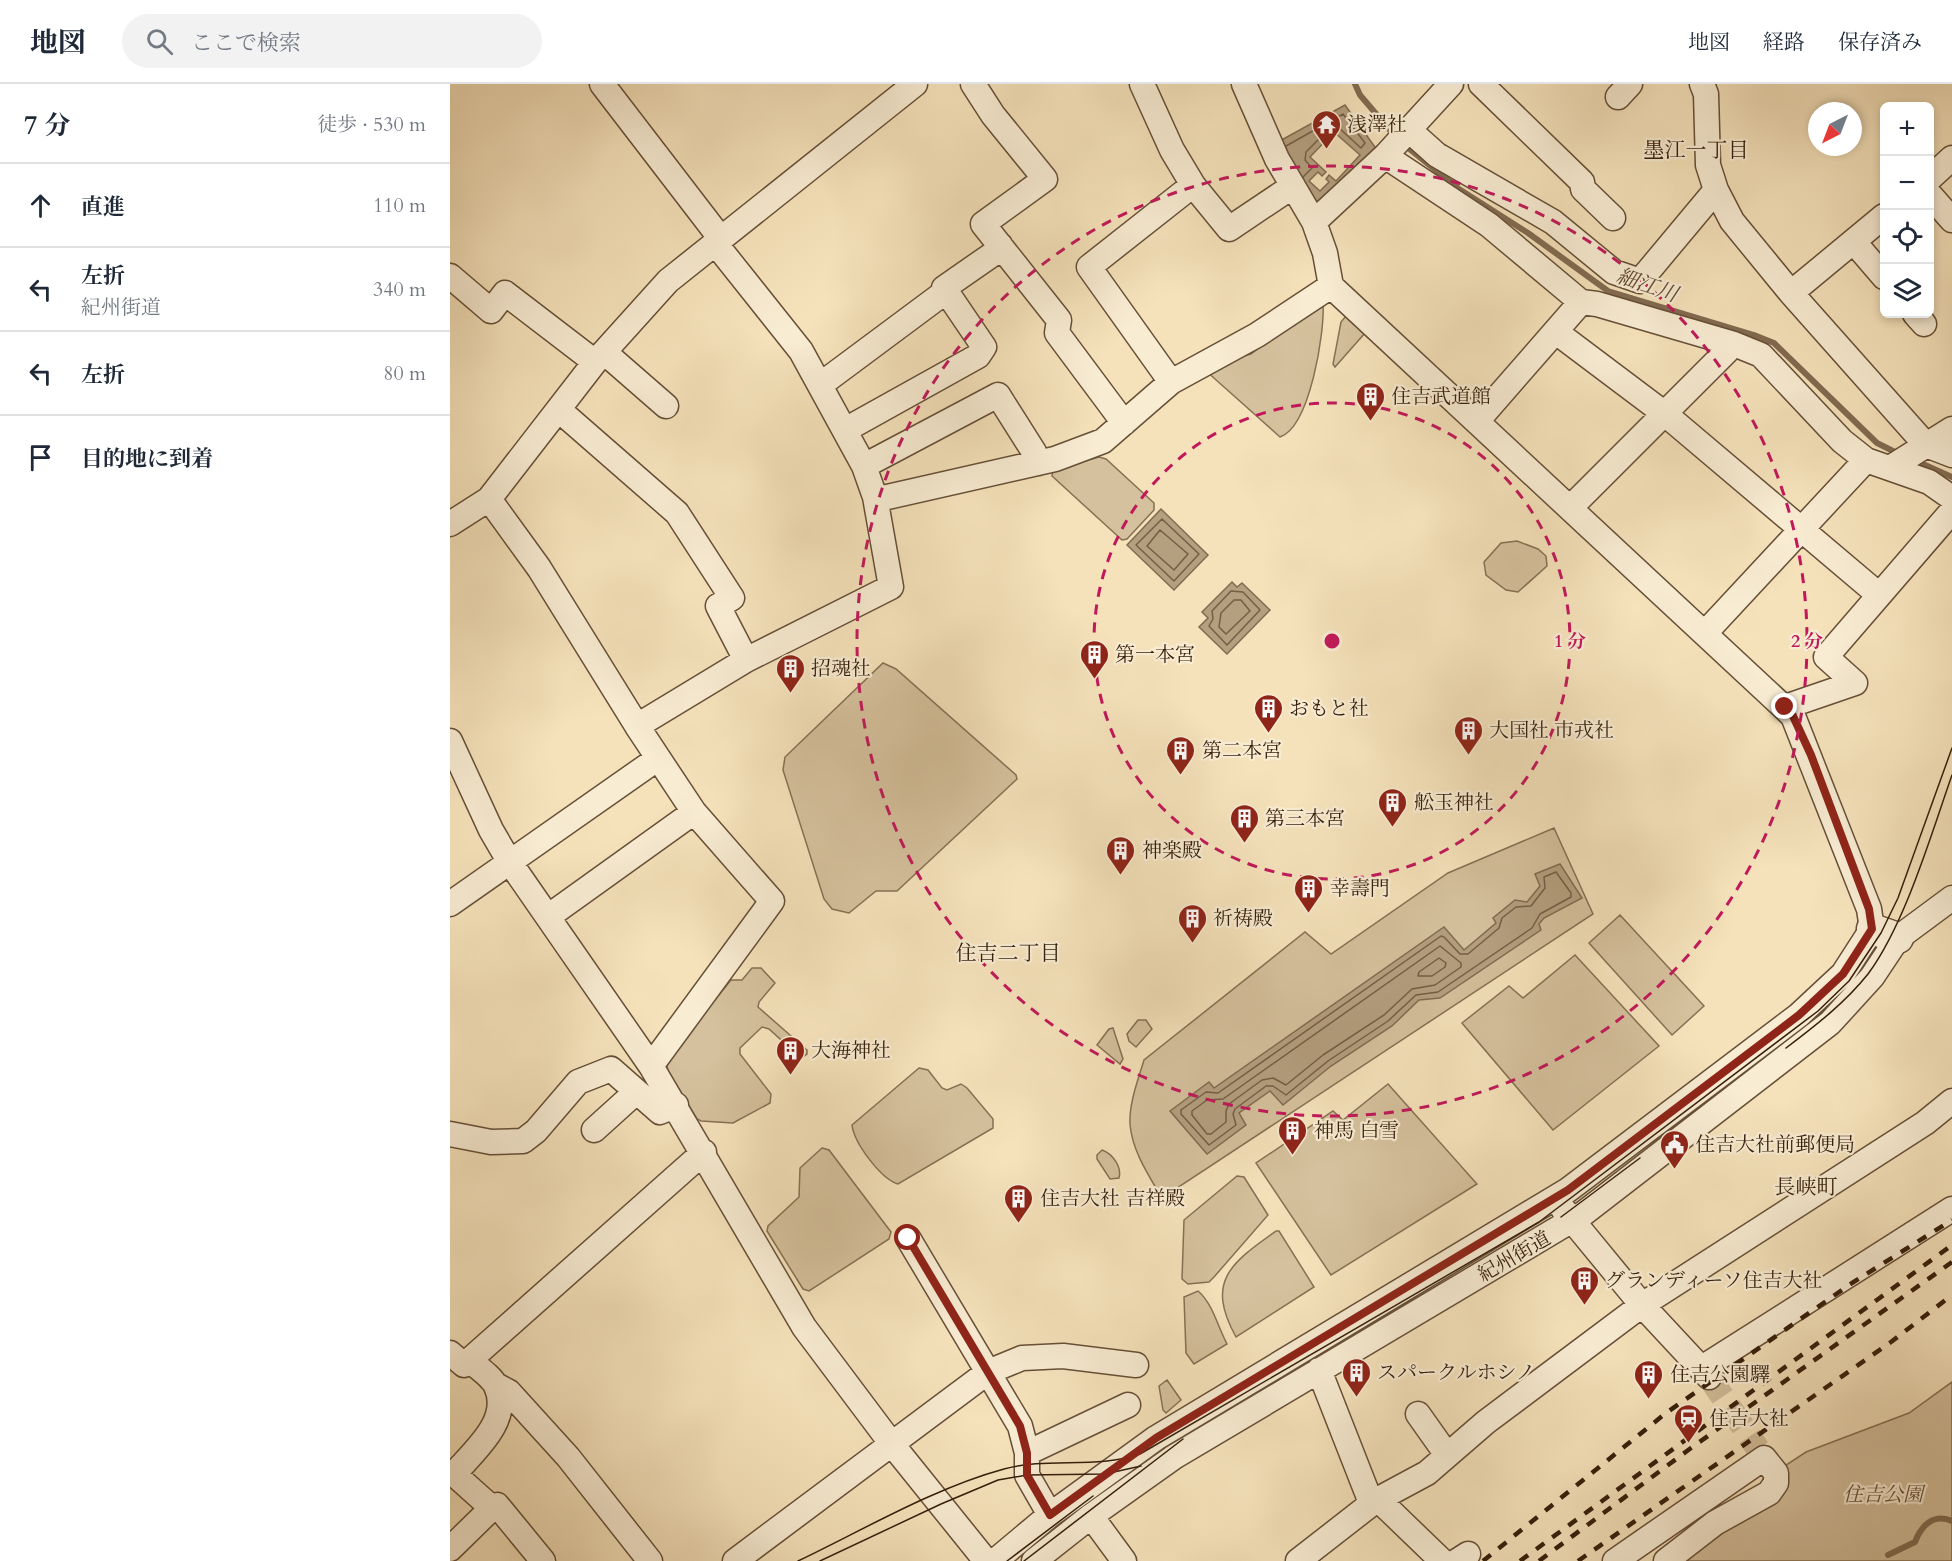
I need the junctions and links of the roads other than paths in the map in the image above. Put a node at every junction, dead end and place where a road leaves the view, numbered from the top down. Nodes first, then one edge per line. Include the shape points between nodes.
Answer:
1 (602, 84) edge
2 (973, 84) edge
3 (1142, 84) edge
4 (1244, 84) edge
5 (1451, 84) edge
6 (1481, 84) edge
7 (1702, 84) edge
8 (900, 88) edge
9 (1407, 131) junction
10 (1385, 156) junction
11 (1952, 158) edge
12 (1934, 174) edge
13 (1193, 185) junction
14 (1293, 186) junction
15 (1716, 190) junction
16 (1934, 200) edge
17 (1613, 218) dead end
18 (1880, 219) edge
19 (1952, 220) edge
20 (1314, 222) junction
21 (718, 241) junction
22 (1854, 242) junction
23 (1000, 245) junction
24 (1880, 272) edge
25 (450, 276) edge
26 (1331, 286) junction
27 (945, 292) junction
28 (1791, 293) junction
29 (1581, 302) junction
30 (1556, 332) junction
31 (1727, 351) dead end
32 (600, 357) junction
33 (1171, 382) junction
34 (820, 385) junction
35 (666, 406) dead end
36 (559, 410) junction
37 (1665, 414) junction
38 (1478, 420) junction
39 (1124, 423) junction
40 (1952, 429) edge
41 (844, 430) junction
42 (1926, 445) junction
43 (1952, 455) edge
44 (1866, 460) junction
45 (1038, 463) junction
46 (864, 466) junction
47 (1890, 468) junction
48 (874, 497) junction
49 (1952, 498) edge
50 (489, 499) junction
51 (1571, 507) junction
52 (1952, 511) edge
53 (450, 524) edge
54 (1800, 530) junction
55 (1879, 596) junction
56 (1705, 633) junction
57 (746, 660) junction
58 (1785, 707) junction
59 (637, 726) junction
60 (452, 750) edge
61 (657, 759) junction
62 (694, 812) junction
63 (509, 861) junction
64 (1952, 898) edge
65 (450, 904) edge
66 (549, 916) junction
67 (1885, 934) junction
68 (651, 1066) junction
69 (636, 1092) junction
70 (1952, 1101) edge
71 (676, 1105) junction
72 (594, 1130) dead end
73 (450, 1134) edge
74 (704, 1152) junction
75 (1556, 1198) junction
76 (1952, 1209) edge
77 (1571, 1222) junction
78 (908, 1238) dead end
79 (1642, 1305) junction
80 (460, 1357) edge
81 (1136, 1365) dead end
82 (1319, 1370) junction
83 (988, 1372) junction
84 (496, 1385) junction
85 (1128, 1405) dead end
86 (1418, 1414) dead end
87 (891, 1443) junction
88 (1027, 1453) junction
89 (1447, 1455) junction
90 (1375, 1501) junction
91 (496, 1504) dead end
92 (1050, 1515) junction
93 (1091, 1516) junction
94 (450, 1549) edge
95 (1623, 1558) edge
96 (543, 1561) edge
97 (650, 1561) edge
98 (735, 1561) edge
99 (986, 1561) edge
100 (995, 1561) edge
101 (1034, 1561) edge
102 (1124, 1561) edge
103 (1298, 1561) edge
104 (1442, 1561) edge
105 (1666, 1561) edge

1 - 21 street
2 - 23 street via 1045,179 983,225
3 - 13 street
4 - 14 street
5 - 9 street
6 - 17 street via 1582,182 1583,189
7 - 15 street via 1706,94 1708,165
8 - 21 street
9 - 10 street
9 - 15 street via 1437,155 1553,222 1614,272 1640,280
10 - 20 street
10 - 29 street via 1489,225
11 - 12 street
13 - 14 street via 1229,229
13 - 33 street via 1089,267
14 - 20 street
15 - 28 street via 1738,230
16 - 19 street
18 - 22 street
20 - 26 street
21 - 32 street via 668,281
21 - 34 street via 801,351
22 - 24 street
22 - 28 street
23 - 27 street via 944,288
23 - 39 street via 1059,320 1057,333
25 - 32 street via 491,311 505,293
26 - 33 street via 1257,335
26 - 38 street
27 - 34 street
27 - 41 street via 984,347 978,356
28 - 42 street
29 - 30 street
29 - 44 street via 1761,355 1842,441
30 - 37 street
30 - 38 street
31 - 37 street
32 - 35 street
32 - 36 street
33 - 39 street
34 - 41 street
36 - 50 street
36 - 57 street via 677,513 732,598 718,606
37 - 51 street
37 - 54 street
38 - 51 street
39 - 45 street via 1103,441
40 - 42 street
41 - 46 street
42 - 43 street
42 - 47 street
44 - 47 street
44 - 54 street
45 - 46 street via 998,395
45 - 48 street
46 - 48 street
47 - 49 street via 1929,482
48 - 57 street via 891,587
50 - 53 street
50 - 59 street via 539,568
51 - 56 street
52 - 55 street
54 - 55 street
54 - 56 street
55 - 58 street via 1826,657 1855,683
56 - 58 street
57 - 59 street
58 - 67 street via 1811,755 1869,909
59 - 61 street
60 - 63 street
61 - 62 street
61 - 63 street
62 - 66 street
62 - 68 street via 772,901
63 - 65 street
63 - 66 street
64 - 67 street, 紀州街道
66 - 68 street
67 - 75 street, 紀州街道 via 1799,1015
67 - 77 street, 紀州街道 via 1872,977 1830,1023
68 - 71 street
69 - 71 street via 660,1112
69 - 72 street
69 - 73 street via 611,1069 578,1082 523,1141 491,1142
70 - 79 street via 1926,1123
71 - 74 street
74 - 80 street
74 - 87 street via 804,1327
75 - 77 street
75 - 92 street, 紀州街道 via 1156,1438
76 - 79 street via 1706,1372
77 - 79 street
77 - 82 street, 紀州街道
78 - 83 street
79 - 89 street
80 - 84 street
81 - 83 street via 1062,1356 1022,1358
82 - 90 street via 1368,1495
82 - 93 street, 紀州街道 via 1174,1457
83 - 87 street
83 - 88 street via 1020,1426
84 - 94 street via 500,1408 490,1434 454,1474 492,1508
84 - 97 street via 509,1392 568,1457
85 - 88 street
86 - 89 street
87 - 98 street
87 - 99 street
88 - 92 street via 1027,1475
89 - 90 street via 1427,1473
90 - 103 street
90 - 104 street
91 - 96 street
92 - 100 street, 紀州街道
93 - 101 street, 紀州街道
93 - 102 street
95 - 105 street via 1761,1454 1776,1473 1776,1483 1769,1493 1715,1523

